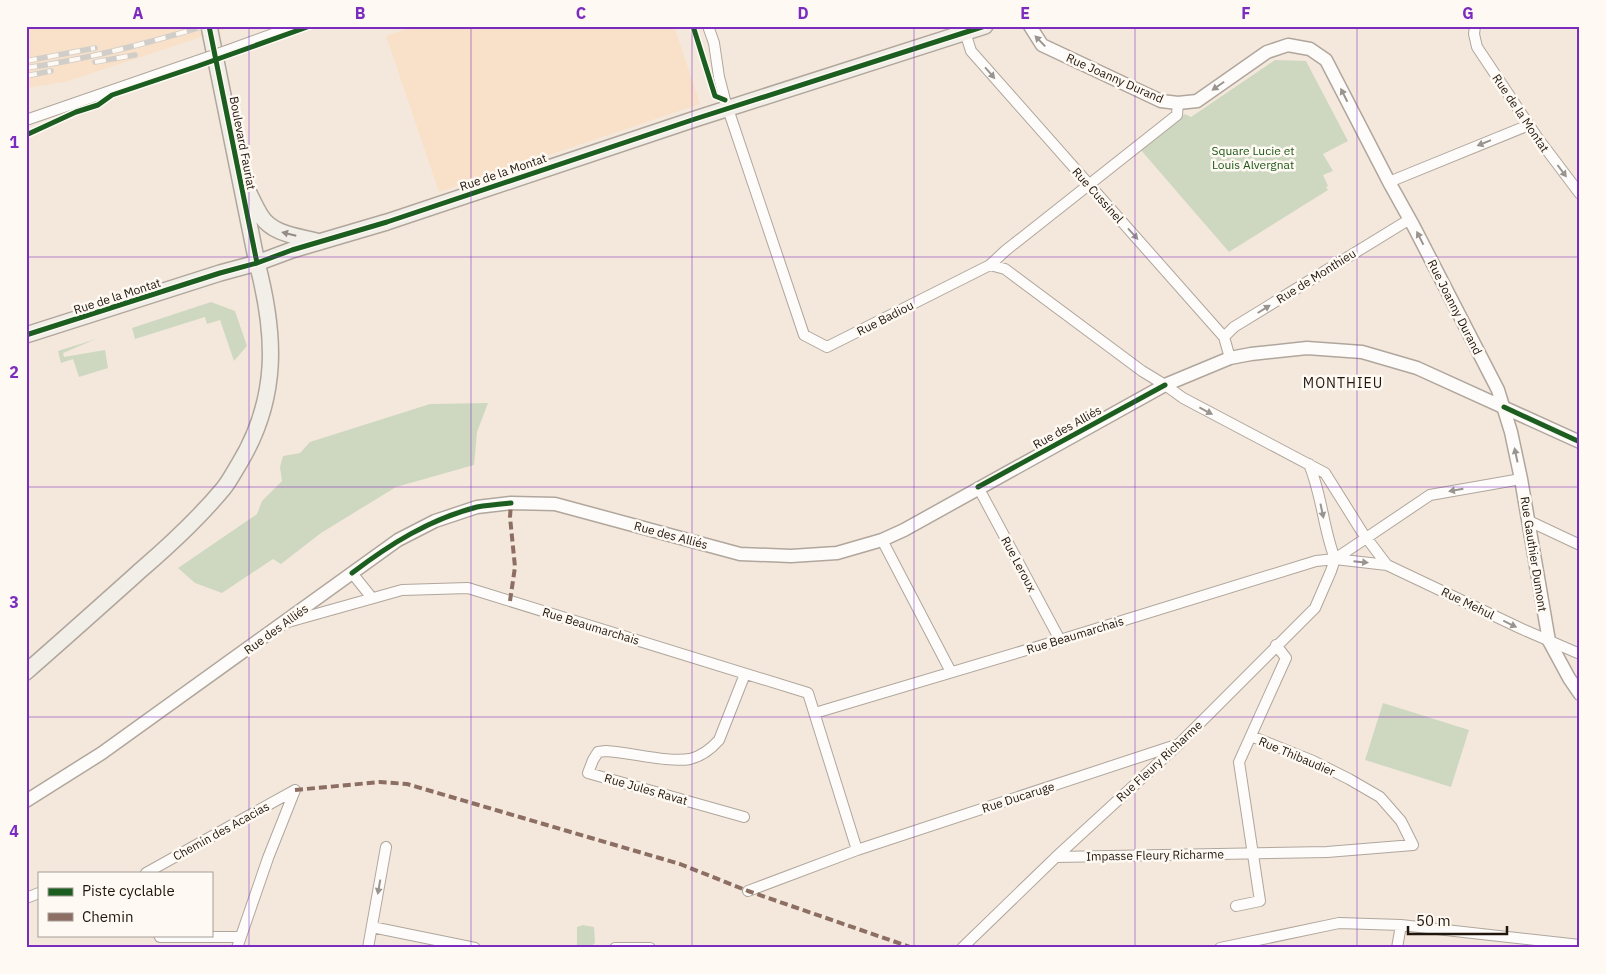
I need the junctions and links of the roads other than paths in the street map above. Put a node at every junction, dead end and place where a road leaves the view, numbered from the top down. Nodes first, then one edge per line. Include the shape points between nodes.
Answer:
1 (209, 26) edge
2 (295, 26) edge
3 (708, 26) edge
4 (985, 26) edge
5 (1030, 26) edge
6 (1475, 26) edge
7 (965, 32) junction
8 (1178, 103) junction
9 (728, 108) junction
10 (26, 120) edge
11 (1529, 125) junction
12 (240, 174) junction
13 (1389, 182) junction
14 (1089, 185) junction
15 (1580, 194) edge
16 (261, 217) joint
17 (1410, 219) junction
18 (320, 242) junction
19 (257, 263) junction
20 (990, 265) junction
21 (26, 335) edge
22 (1224, 337) junction
23 (1230, 358) junction
24 (1164, 385) junction
25 (1504, 407) junction
26 (1580, 442) edge
27 (1309, 464) junction
28 (1521, 479) junction
29 (978, 487) junction
30 (1529, 521) junction
31 (1367, 538) junction
32 (882, 540) junction
33 (1580, 544) edge
34 (1335, 559) junction
35 (1387, 565) junction
36 (352, 573) junction
37 (372, 598) junction
38 (282, 624) junction
39 (1060, 640) junction
40 (1549, 641) junction
41 (1276, 645) junction
42 (1580, 654) edge
43 (26, 672) edge
44 (951, 672) junction
45 (745, 674) junction
46 (1580, 694) edge
47 (815, 713) junction
48 (1251, 736) junction
49 (1179, 744) junction
50 (26, 801) edge
51 (744, 817) dead end
52 (1413, 845) joint
53 (386, 847) dead end
54 (857, 850) junction
55 (1253, 853) junction
56 (1056, 857) junction
57 (148, 872) edge
58 (748, 891) dead end
59 (38, 893) edge
60 (26, 898) edge
61 (1236, 906) dead end
62 (1401, 924) junction
63 (372, 927) junction
64 (160, 936) edge
65 (240, 937) junction
66 (1580, 945) edge
67 (237, 948) edge
68 (368, 948) edge
69 (475, 948) edge
70 (615, 948) edge
71 (650, 948) edge
72 (962, 948) edge
73 (1220, 948) edge
74 (1397, 948) edge

1 - 12 main road, Boulevard Fauriat
2 - 10 street, bridge
3 - 9 street
4 - 7 main road, Rue de la Montat
8 -> 5 street, Rue Joanny Durand via 1161,102 1042,45
6 - 11 street, Rue de la Montat via 1477,48
7 - 9 main road, Rue de la Montat
7 -> 14 street, Rue Cussinel via 971,51
13 -> 8 street, Rue Joanny Durand via 1326,60 1310,49 1288,45 1268,52 1197,101
8 - 14 street via 1177,115
9 - 18 main road, Rue de la Montat
9 - 20 street, Rue Badiou via 804,335 828,348
11 -> 13 street
11 -> 15 street, Rue de la Montat
12 - 16 main road, Boulevard Fauriat
12 - 19 main road, Boulevard Fauriat
13 - 17 street, Rue Joanny Durand
14 - 20 street
14 -> 22 street, Rue Cussinel
18 -> 16 main road, Rue de la Montat via 282,233
22 -> 17 street, Rue de Monthieu via 1234,327
25 -> 17 street, Rue Joanny Durand
18 - 19 main road, Rue de la Montat
19 - 21 main road, Rue de la Montat
19 - 43 main road, Boulevard Fauriat via 267,298 272,355 266,400 251,443 224,488 189,527
20 - 24 street via 1006,269 1142,372
22 - 23 street, Rue Cussinel
23 - 24 street, Rue des Alliés
23 - 25 street, Rue des Alliés via 1307,348 1362,352 1417,368
24 -> 27 street, Rue Mehul
24 - 29 street, Rue des Alliés
25 - 26 street, Rue des Alliés
28 -> 25 street, Rue Gauthier Dumont
27 - 31 street, Rue Mehul via 1325,473
27 -> 34 street via 1316,480
28 - 30 street, Rue Gauthier Dumont
28 -> 31 street via 1430,495
29 - 32 street, Rue des Alliés
29 - 39 street, Rue Leroux
30 - 33 street
30 - 40 street, Rue Gauthier Dumont
31 - 34 street
31 - 35 street, Rue Mehul
32 - 36 street, Rue des Alliés via 837,553 792,556 740,554 555,504 511,502 477,507 435,521 398,540
32 - 44 street
34 -> 35 street, Rue Mehul
34 - 39 street, Rue Beaumarchais via 1316,561
34 - 41 street, Rue Fleury Richarme via 1315,608
35 -> 40 street, Rue Mehul
36 - 37 street
36 - 38 street, Rue des Alliés
37 - 38 street, Rue Beaumarchais
37 - 45 street, Rue Beaumarchais via 402,590 468,588
38 - 50 street, Rue des Alliés via 102,753
39 - 44 street, Rue Beaumarchais
40 - 42 street, Rue Mehul
40 - 46 street, Rue Gauthier Dumont
41 - 48 street, Rue Thibaudier via 1286,658
41 - 49 street, Rue Fleury Richarme
44 - 47 street, Rue Beaumarchais
45 - 47 street, Rue Beaumarchais via 808,693
45 - 51 street, Rue Jules Ravat via 719,740 702,754 677,760 606,750 598,752 588,773
47 - 54 street
48 - 52 street, Rue Thibaudier via 1349,778 1380,797 1401,821
48 - 55 street via 1239,762
49 - 54 street, Rue Ducaruge
49 - 56 street, Rue Fleury Richarme
52 - 55 street, Impasse Fleury Richarme via 1327,852
53 -> 63 street
54 - 58 street, Rue Ducaruge
55 - 56 street, Impasse Fleury Richarme
55 - 61 street via 1260,901
56 - 72 street, Rue Fleury Richarme
57 - 65 street, Chemin des Acacias via 296,790
59 - 60 street
62 - 66 street
62 - 73 street via 1339,923
62 - 74 street
63 - 68 street
63 - 69 street
64 - 65 street
65 - 67 street
70 - 71 street

